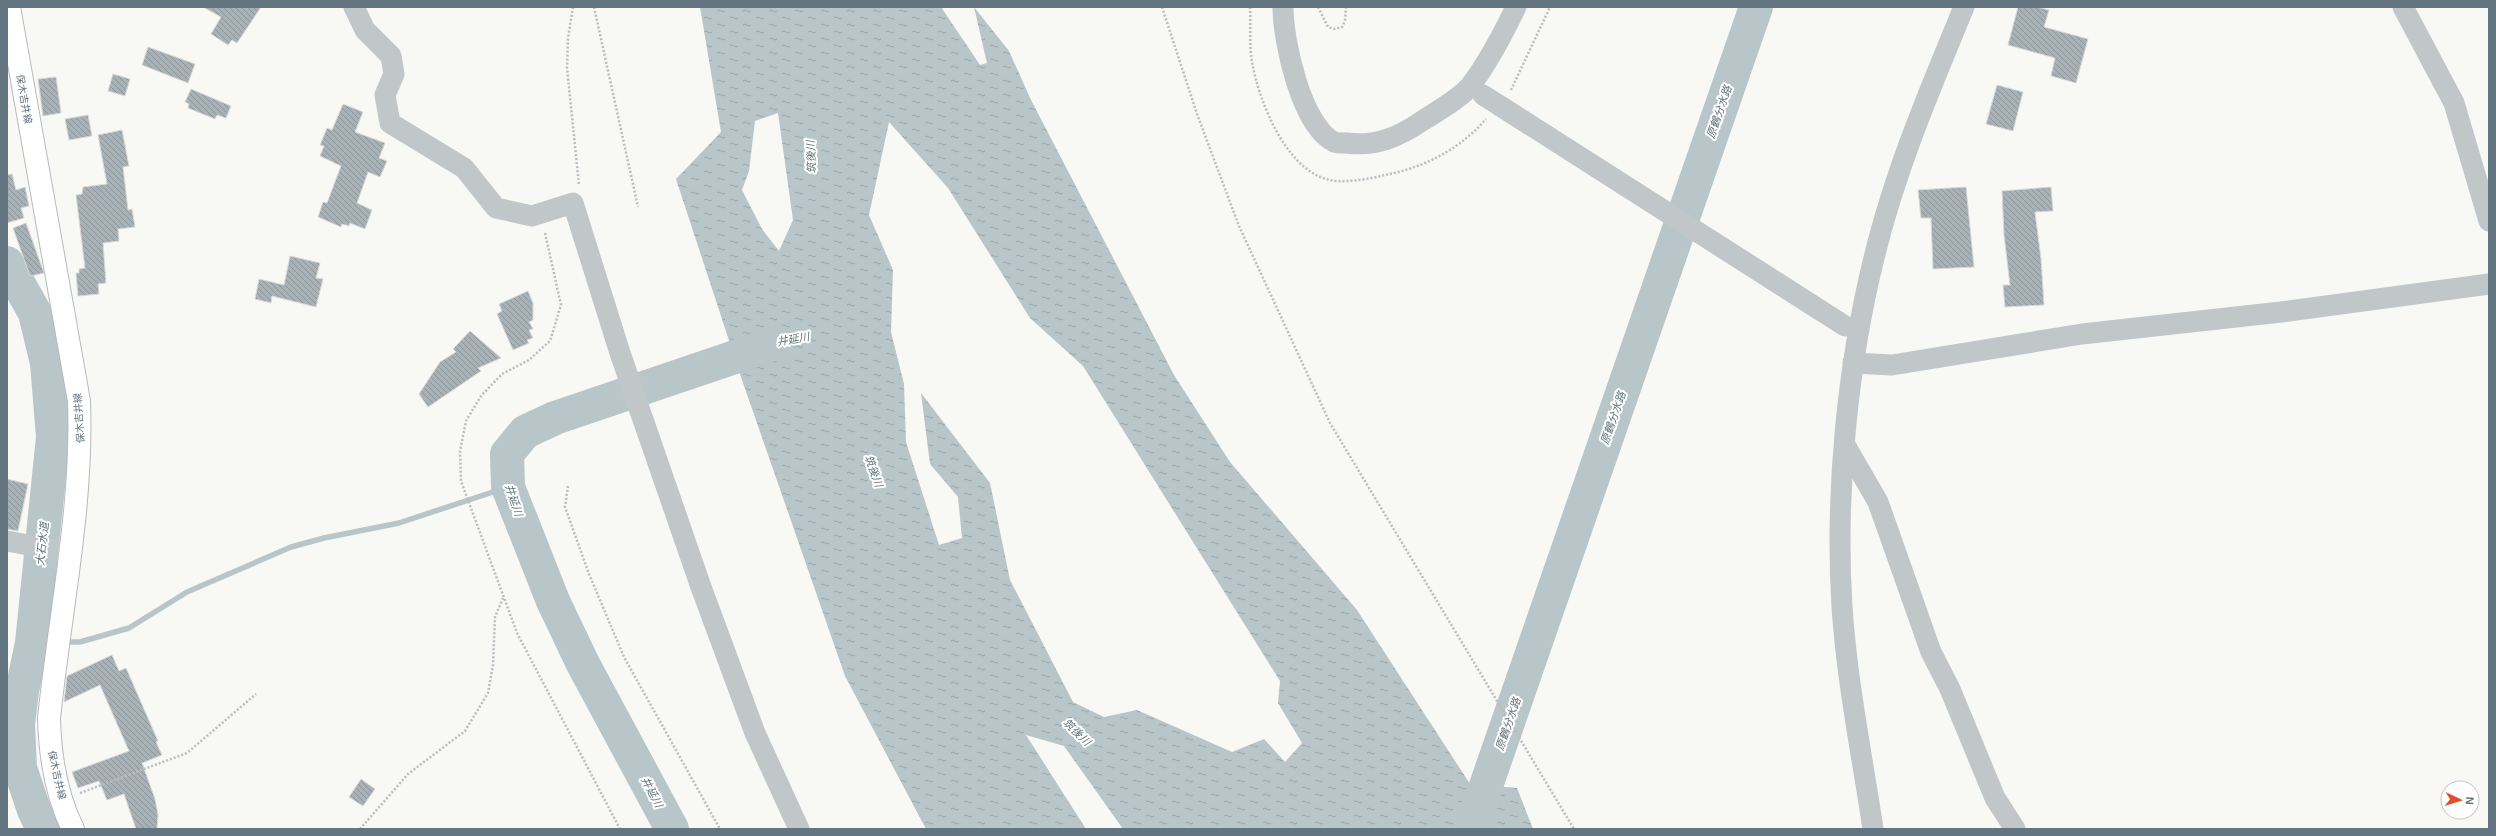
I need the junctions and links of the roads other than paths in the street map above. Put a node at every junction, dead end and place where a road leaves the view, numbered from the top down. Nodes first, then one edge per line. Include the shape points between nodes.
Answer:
1 (9, 7) edge
2 (354, 7) edge
3 (1283, 7) edge
4 (1516, 7) edge
5 (1964, 7) edge
6 (2404, 7) edge
7 (1476, 91) junction
8 (2489, 221) edge
9 (2489, 284) edge
10 (1851, 329) junction
11 (1854, 363) junction
12 (1846, 445) junction
13 (12, 542) edge
14 (65, 552) junction
15 (74, 829) edge
16 (799, 829) edge
17 (1874, 829) edge
18 (2015, 829) edge

1 - 14 main road, 保木吉井線 via 79,401 81,448
2 - 16 street via 366,30 391,56 394,74 386,95 390,123 464,168 496,208 532,216 573,203 620,353 701,587 755,733
3 - 7 street via 1292,70 1319,127 1334,142 1376,144 1408,131
4 - 7 street
5 - 10 street via 1900,171
6 - 8 street via 2454,104
7 - 10 street, bridge
9 - 11 street via 2282,312 2082,334 1892,365
10 - 11 street
11 - 12 street
12 - 17 street via 1839,524 1842,607 1849,678
12 - 18 street via 1878,502 1931,652 1950,689 1995,798
13 - 14 street
14 - 15 main road, 保木吉井線 via 49,718 50,751 63,801

